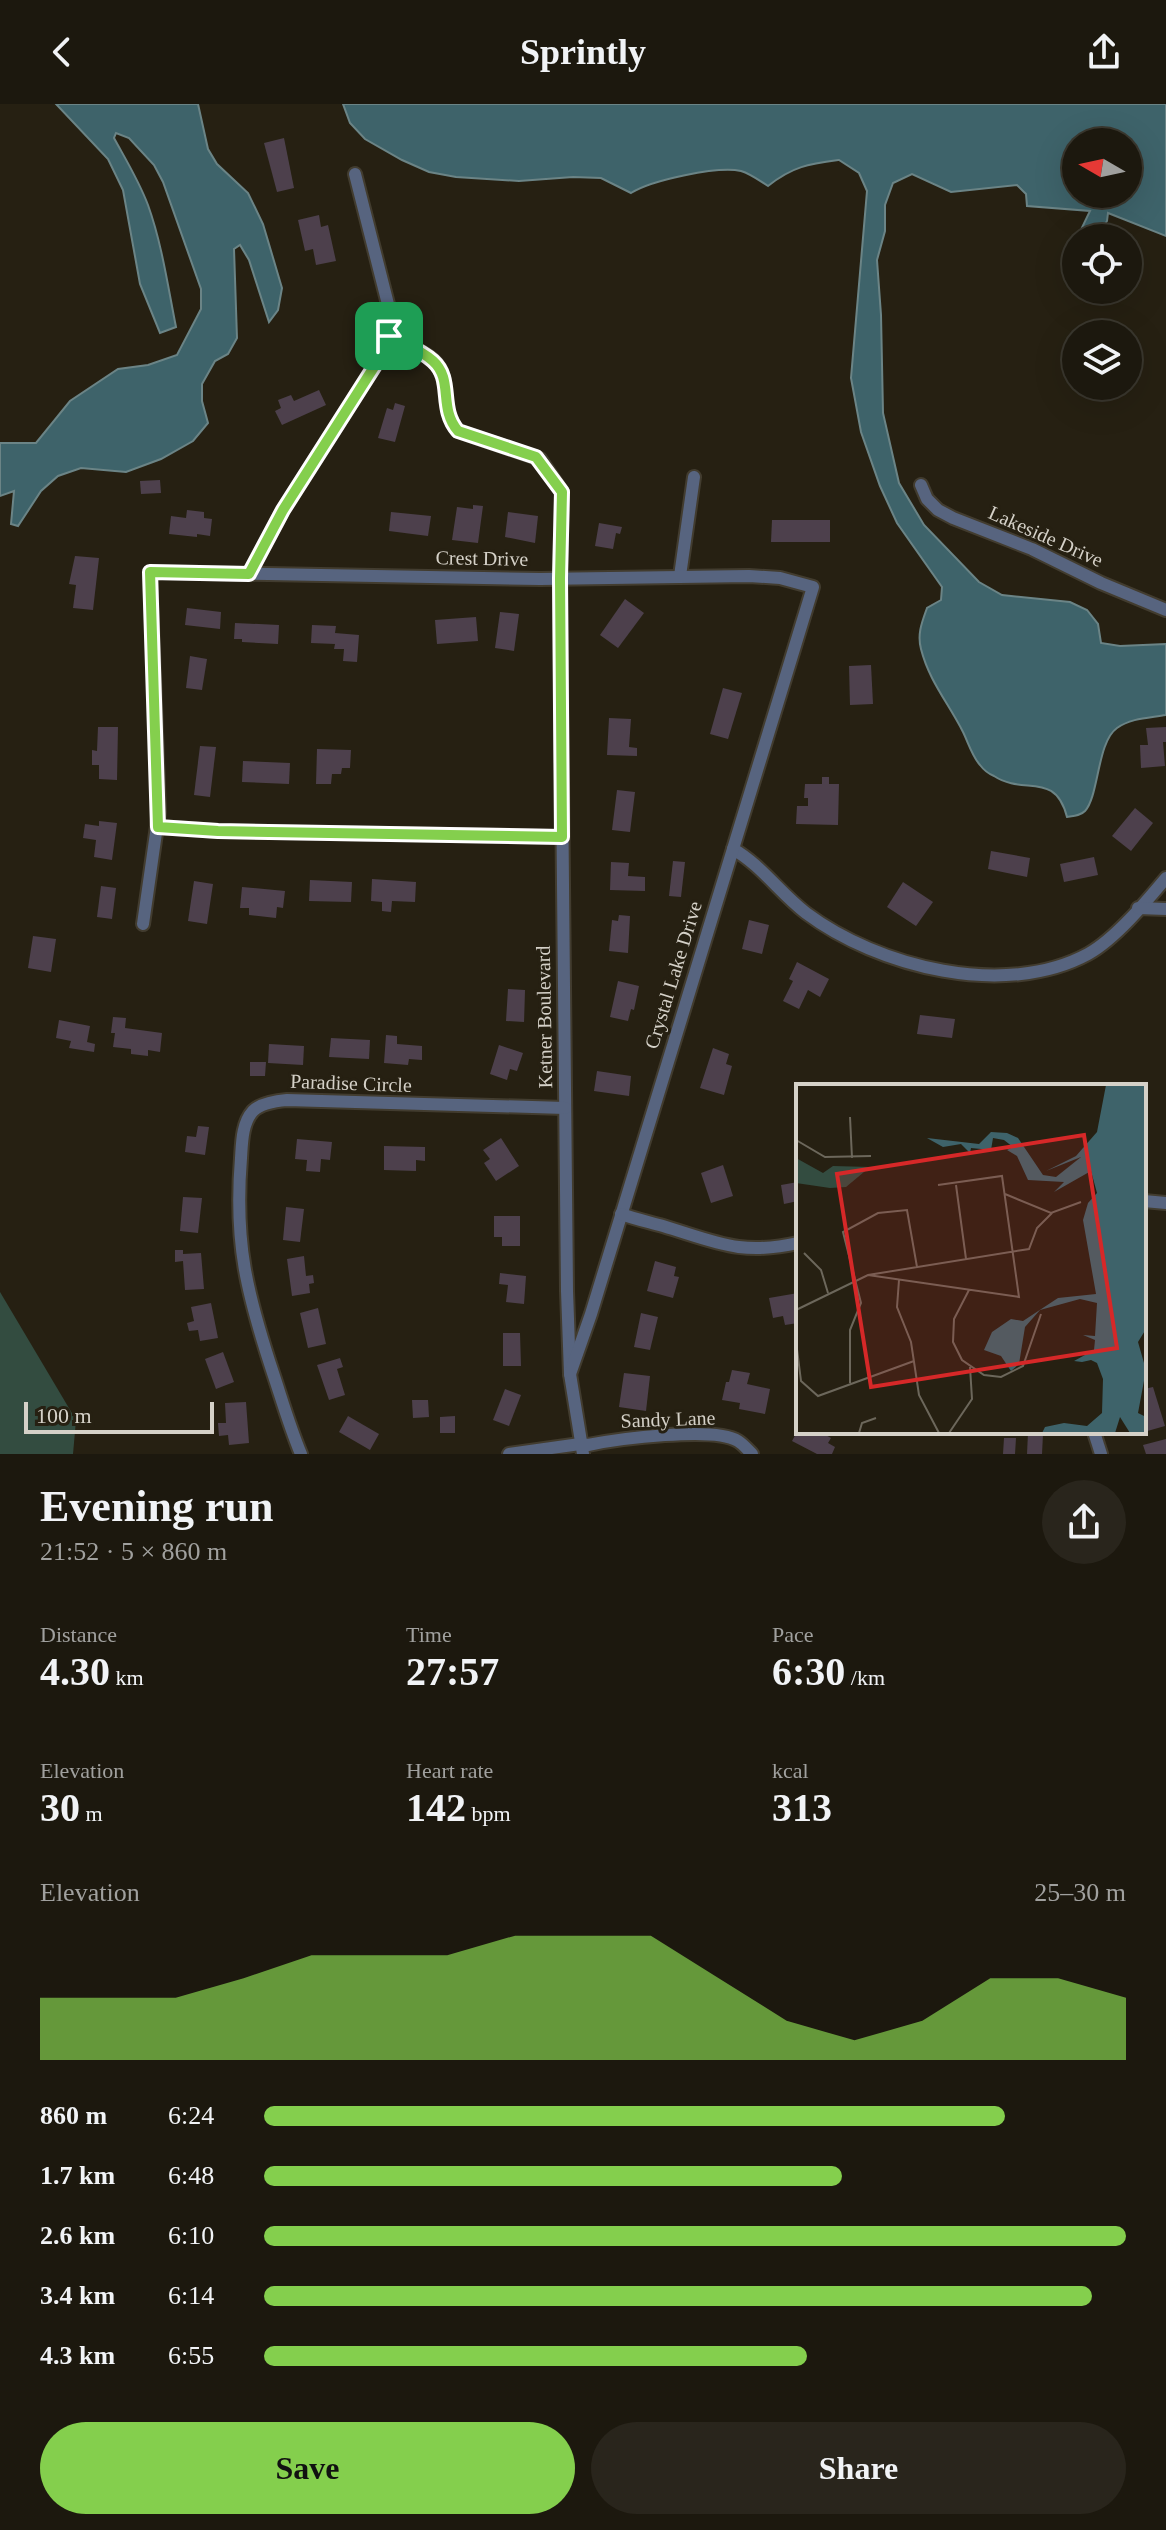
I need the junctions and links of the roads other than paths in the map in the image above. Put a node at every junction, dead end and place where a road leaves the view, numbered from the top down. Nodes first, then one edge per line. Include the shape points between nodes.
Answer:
1 (355, 174) dead end
2 (389, 336) junction
3 (694, 477) dead end
4 (921, 485) dead end
5 (249, 574) junction
6 (680, 576) junction
7 (560, 578) junction
8 (813, 587) joint
9 (1166, 610) edge
10 (158, 827) junction
11 (562, 837) junction
12 (733, 849) junction
13 (1166, 878) edge
14 (1138, 908) junction
15 (1166, 909) edge
16 (143, 924) dead end
17 (565, 1108) junction
18 (1146, 1201) edge
19 (1166, 1203) edge
20 (621, 1214) junction
21 (796, 1243) edge
22 (570, 1374) junction
23 (1095, 1434) edge
24 (581, 1449) edge
25 (301, 1454) edge
26 (509, 1454) edge
27 (752, 1454) edge
28 (1101, 1454) edge

1 - 2 street via 391,316
2 - 5 street
2 - 7 street, Ketner Boulevard via 437,366 449,421 458,431 540,459 562,492
3 - 6 street
4 - 9 street, Lakeside Drive via 927,499 953,518
5 - 7 street, Crest Drive
5 - 10 street, Crest Drive via 150,572
6 - 7 street, Crest Drive
6 - 8 street, Crest Drive via 780,578
7 - 11 street, Ketner Boulevard
8 - 12 street, Crystal Lake Drive
10 - 11 street
10 - 16 street
11 - 17 street, Ketner Boulevard
12 - 14 street via 806,913 832,928 889,956 957,972 1008,975 1056,968 1102,944
12 - 20 street, Crystal Lake Drive
13 - 14 street
14 - 15 street
17 - 22 street, Ketner Boulevard
17 - 25 street, Paradise Circle via 287,1100 252,1112 240,1171 243,1269
18 - 19 street
20 - 21 street via 747,1250
20 - 22 street, Crystal Lake Drive
22 - 24 street, Ketner Boulevard
23 - 28 street
24 - 26 street
24 - 27 street, Sandy Lane via 710,1435 738,1441

